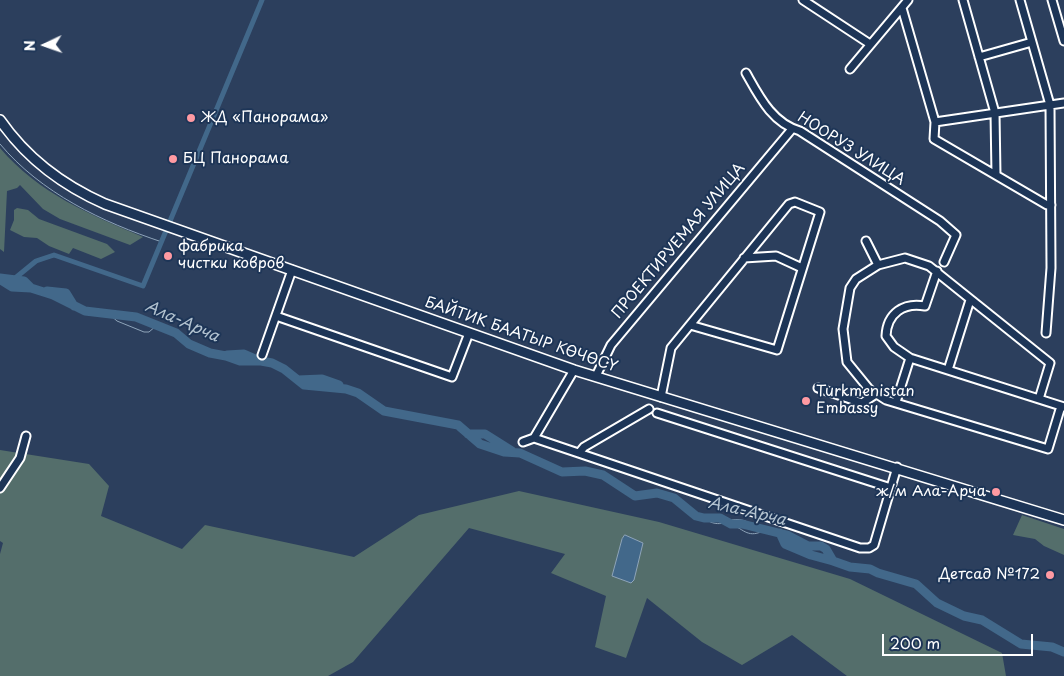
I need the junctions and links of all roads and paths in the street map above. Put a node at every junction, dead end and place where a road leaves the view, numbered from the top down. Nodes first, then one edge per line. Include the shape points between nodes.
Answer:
1 (803, 0) edge
2 (962, 0) edge
3 (1020, 0) edge
4 (1052, 0) edge
5 (904, 3) edge
6 (1064, 41) edge
7 (1032, 42) junction
8 (870, 44) junction
9 (979, 57) junction
10 (850, 69) dead end
11 (746, 73) dead end
12 (1064, 103) edge
13 (1050, 105) junction
14 (995, 113) junction
15 (0, 120) edge
16 (935, 122) junction
17 (792, 129) junction
18 (996, 175) junction
19 (1051, 205) junction
20 (866, 241) dead end
21 (744, 258) junction
22 (944, 262) dead end
23 (878, 265) junction
24 (802, 268) junction
25 (292, 270) junction
26 (937, 271) junction
27 (970, 300) junction
28 (276, 316) junction
29 (690, 325) junction
30 (469, 333) junction
31 (1046, 333) dead end
32 (262, 355) dead end
33 (910, 358) junction
34 (574, 370) junction
35 (948, 370) junction
36 (596, 376) junction
37 (818, 388) dead end
38 (876, 394) junction
39 (661, 397) junction
40 (1039, 399) junction
41 (896, 402) junction
42 (1062, 406) edge
43 (649, 409) dead end
44 (657, 413) dead end
45 (26, 436) dead end
46 (534, 438) junction
47 (523, 442) dead end
48 (580, 453) junction
49 (897, 468) junction
50 (0, 488) edge
51 (891, 488) junction
52 (1064, 520) edge

1 - 8 street
2 - 9 street
3 - 7 street
4 - 6 street
5 - 8 street
5 - 16 street
7 - 9 street
7 - 13 street
8 - 10 street
9 - 14 street
11 - 17 street, НООРУЗ УЛИЦА via 766,108
12 - 13 street
13 - 14 street
13 - 19 street
14 - 16 street
14 - 18 street
15 - 25 main road, БАЙТИК БААТЫР КӨЧӨСҮ via 24,150 66,184 105,204
16 - 18 street via 934,139
17 - 22 street, НООРУЗ УЛИЦА via 800,131 940,221 956,235
17 - 36 street, ПРОЕКТИРУЕМАЯ УЛИЦА via 611,344
18 - 19 street
19 - 31 street via 1052,268
20 - 23 street
21 - 24 street via 776,256
21 - 24 street via 789,204 795,202 820,212
21 - 29 street
23 - 26 street via 905,258
23 - 38 street via 856,279 850,288 843,329 847,362
24 - 29 street via 777,350
25 - 28 street
25 - 30 main road, БАЙТИК БААТЫР КӨЧӨСҮ
26 - 27 street
26 - 33 street via 925,306 901,308 888,325 886,336 889,341
27 - 35 street
27 - 40 street via 1050,363
28 - 30 street via 452,377
28 - 32 street
29 - 39 street via 671,348
30 - 34 main road, БАЙТИК БААТЫР КӨЧӨСҮ
33 - 35 street
33 - 41 street
34 - 36 main road, БАЙТИК БААТЫР КӨЧӨСҮ
34 - 46 street
35 - 40 street
36 - 39 main road, БАЙТИК БААТЫР КӨЧӨСҮ
37 - 38 street via 862,403
38 - 41 street
39 - 49 main road, БАЙТИК БААТЫР КӨЧӨСҮ
40 - 42 street
41 - 42 street via 1048,449
43 - 48 street via 584,447
44 - 51 street
45 - 50 street via 20,458
46 - 47 street
46 - 48 street
48 - 51 street via 860,548 874,545
49 - 51 street
49 - 52 main road, БАЙТИК БААТЫР КӨЧӨСҮ

